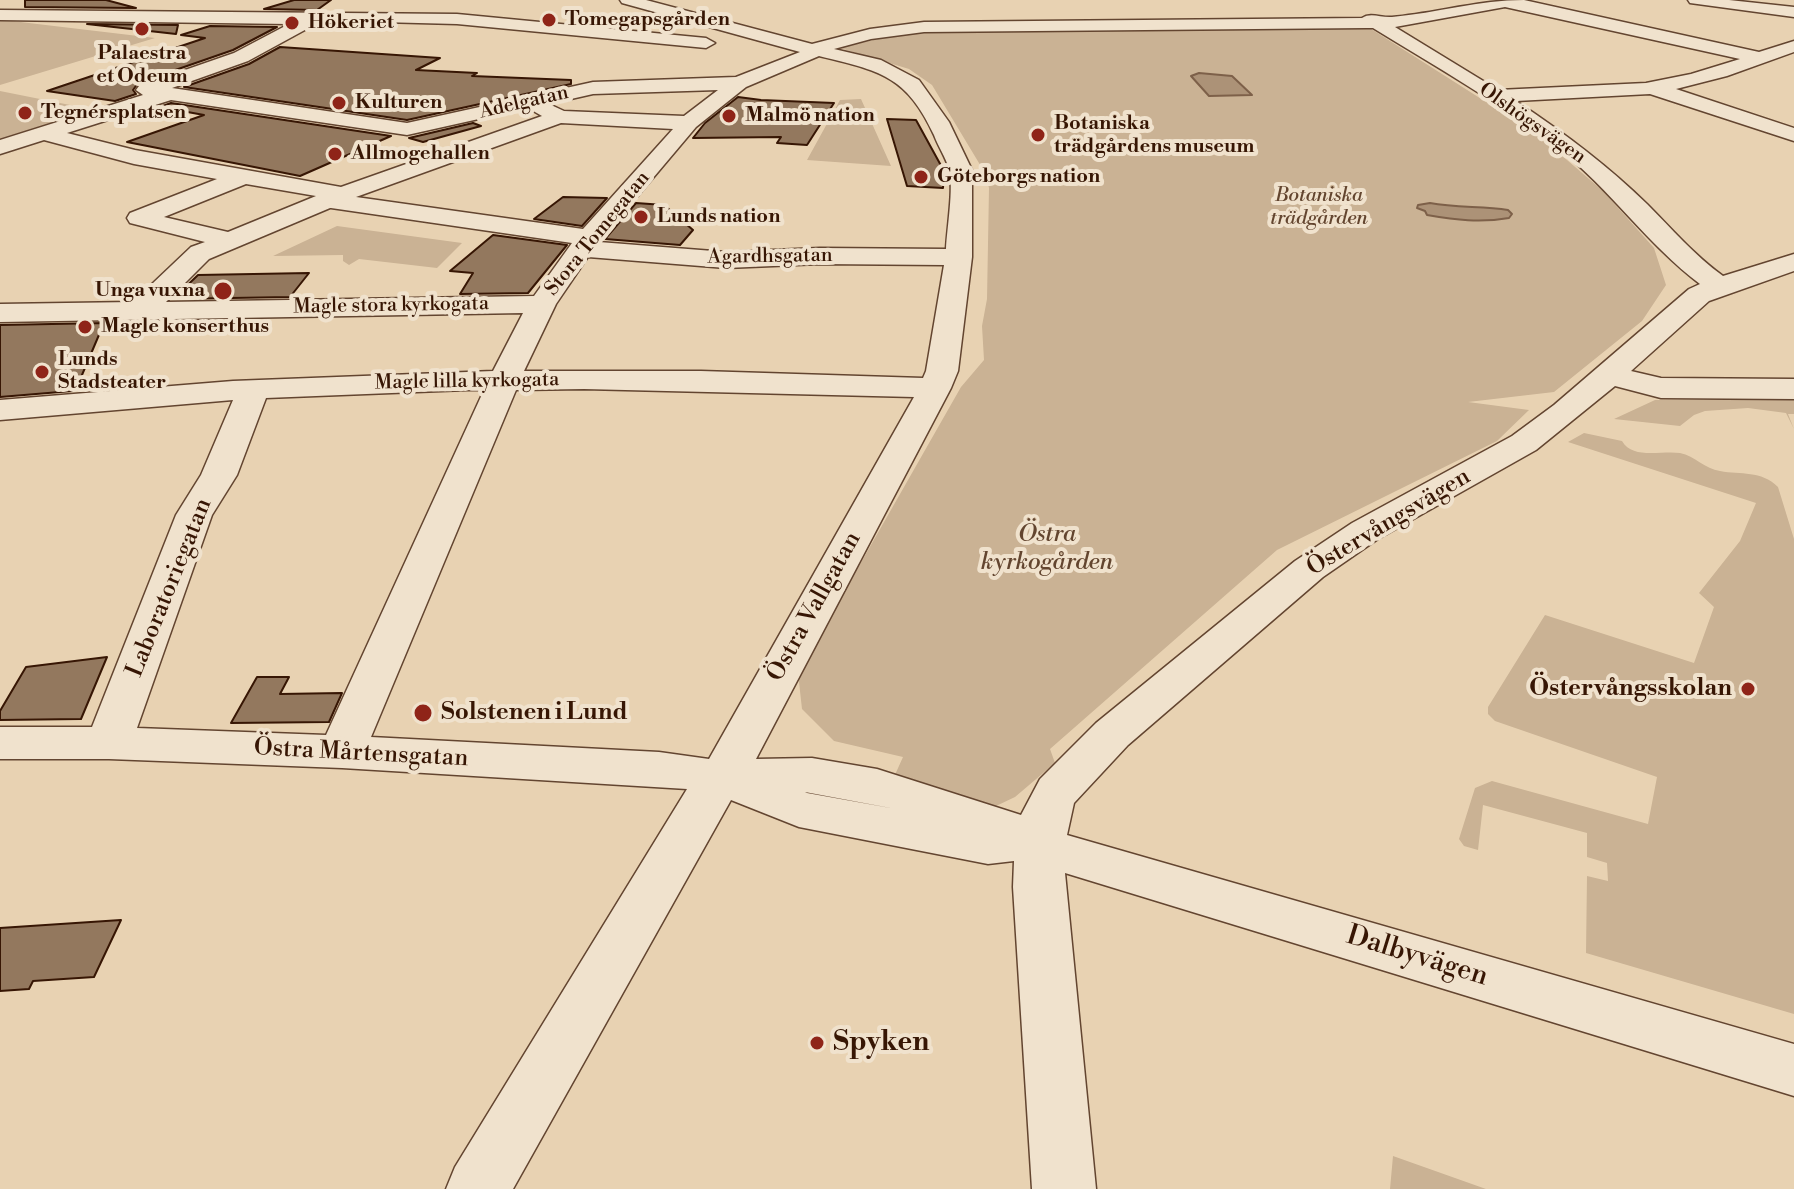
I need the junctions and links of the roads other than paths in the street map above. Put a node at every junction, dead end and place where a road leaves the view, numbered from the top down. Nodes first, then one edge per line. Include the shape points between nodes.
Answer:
1 (280, 0) edge
2 (628, 0) edge
3 (1696, 0) edge
4 (1505, 1) edge
5 (1337, 6) dead end
6 (1727, 7) junction
7 (1008, 9) dead end
8 (1794, 12) edge
9 (0, 15) edge
10 (229, 17) junction
11 (310, 20) junction
12 (1377, 23) junction
13 (954, 26) junction
14 (1794, 31) edge
15 (179, 33) dead end
16 (1794, 46) edge
17 (816, 49) junction
18 (1758, 58) junction
19 (1794, 66) edge
20 (739, 83) junction
21 (1652, 88) junction
22 (1494, 96) junction
23 (149, 97) junction
24 (530, 101) junction
25 (560, 117) junction
26 (689, 123) junction
27 (46, 134) junction
28 (1794, 135) edge
29 (0, 147) edge
30 (242, 177) junction
31 (335, 197) junction
32 (229, 240) junction
33 (585, 244) junction
34 (959, 257) junction
35 (1794, 262) edge
36 (1719, 286) junction
37 (542, 304) junction
38 (140, 311) junction
39 (0, 313) edge
40 (1606, 374) junction
41 (504, 380) junction
42 (922, 387) junction
43 (1794, 389) edge
44 (253, 390) junction
45 (0, 410) edge
46 (0, 743) edge
47 (109, 743) junction
48 (342, 752) junction
49 (722, 777) junction
50 (1040, 846) junction
51 (1794, 1070) edge
52 (478, 1189) edge
53 (1064, 1189) edge

1 - 10 street
2 - 17 street, Östra Vallgatan
3 - 6 street
4 - 12 street
4 - 18 street
5 - 12 street, Olshögsvägen
6 - 8 street
6 - 14 street via 1720,12
7 - 13 street via 962,17
9 - 10 street
10 - 11 street
10 - 15 street
11 - 17 street via 457,19 776,52
11 - 23 street
12 - 13 street
12 - 22 street, Olshögsvägen
13 - 17 street via 896,29
16 - 18 street
17 - 20 street, Stora Tomegatan
17 - 34 street, Östra Vallgatan via 895,73 912,84 961,170
18 - 19 street
18 - 21 street
20 - 24 street, Adelgatan via 608,87
20 - 26 street, Stora Tomegatan
21 - 22 street
21 - 28 street
22 - 36 street, Olshögsvägen via 1566,144
23 - 24 street, Adelgatan via 407,129
23 - 27 street
24 - 25 street
25 - 26 street
25 - 31 street
26 - 33 street, Stora Tomegatan
27 - 29 street
27 - 30 street, Agardhsgatan
30 - 31 street, Agardhsgatan
30 - 32 street via 139,218
31 - 32 street
31 - 33 street, Agardhsgatan
32 - 38 street via 200,253
33 - 34 street, Agardhsgatan via 726,260
33 - 37 street, Stora Tomegatan
34 - 42 street, Östra Vallgatan via 942,371
35 - 36 street, Östervångsvägen
36 - 40 street, Östervångsvägen via 1699,295
37 - 38 street, Magle stora kyrkogata
37 - 41 street, Stora Tomegatan
38 - 39 street, Magle stora kyrkogata
40 - 43 street via 1661,388
40 - 50 street, Östervångsvägen via 1524,443 1365,531 1297,579 1112,734 1057,791 1046,809
41 - 42 street, Magle lilla kyrkogata via 697,379
41 - 44 street, Magle lilla kyrkogata
41 - 48 street, Stora Tomegatan
42 - 49 street, Östra Vallgatan
44 - 45 street, Magle lilla kyrkogata
44 - 47 street, Laboratoriegatan via 219,475 194,515
46 - 47 street, Östra Mårtensgatan
47 - 48 street, Östra Mårtensgatan
48 - 49 street, Östra Mårtensgatan
49 - 50 street, Dalbyvägen via 799,809 988,845
49 - 52 street, Östra Vallgatan
50 - 51 street, Dalbyvägen
50 - 53 street, Östervångsvägen

